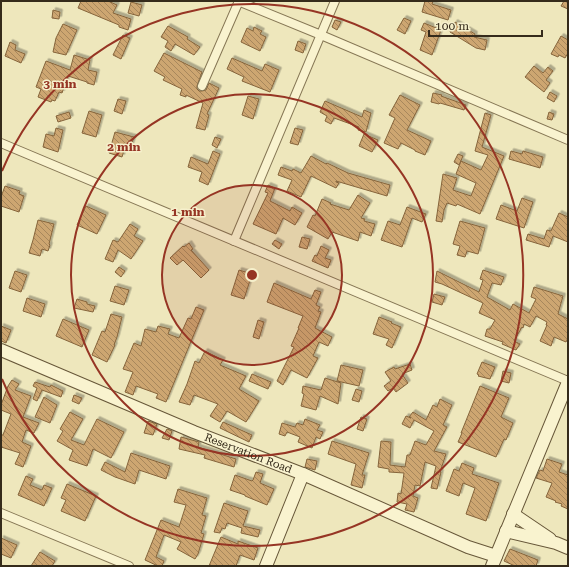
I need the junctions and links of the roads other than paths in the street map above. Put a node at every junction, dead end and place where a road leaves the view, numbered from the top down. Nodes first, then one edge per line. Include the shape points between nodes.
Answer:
1 (239, 1) edge
2 (336, 1) edge
3 (321, 35) junction
4 (202, 86) dead end
5 (568, 140) edge
6 (1, 143) edge
7 (234, 241) junction
8 (1, 350) edge
9 (568, 381) edge
10 (303, 474) junction
11 (1, 513) edge
12 (513, 514) junction
13 (506, 531) junction
14 (556, 543) junction
15 (568, 548) edge
16 (494, 561) edge
17 (129, 566) edge
18 (266, 566) edge

1 - 3 street
1 - 4 street
2 - 3 street
3 - 5 street
3 - 7 street
6 - 7 street
7 - 9 street
8 - 10 street, Reservation Road via 194,432
9 - 12 street
10 - 16 street, Reservation Road
10 - 18 street
11 - 17 street
12 - 13 street
12 - 14 street
13 - 14 street
13 - 16 street
14 - 15 street

